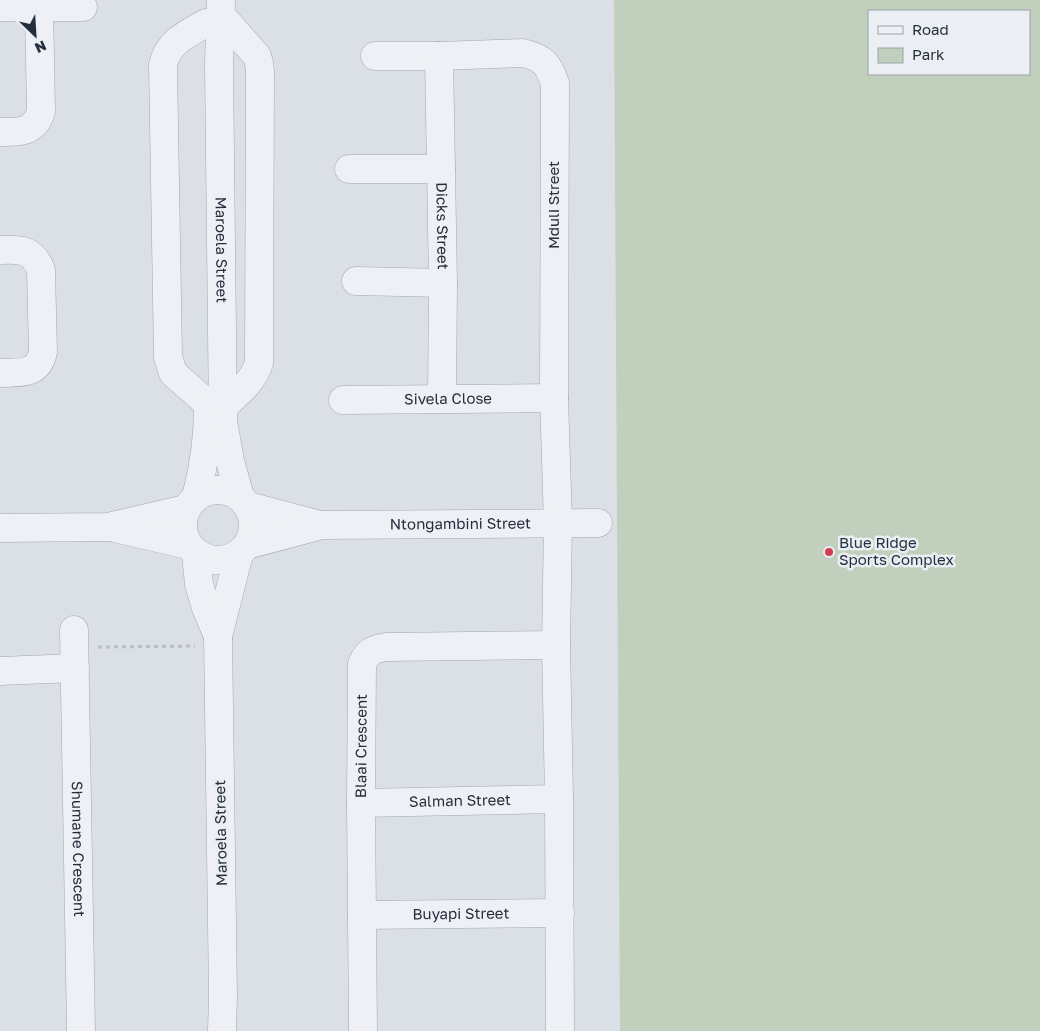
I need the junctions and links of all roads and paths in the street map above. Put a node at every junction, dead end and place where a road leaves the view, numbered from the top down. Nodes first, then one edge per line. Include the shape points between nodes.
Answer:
1 (0, 7) edge
2 (40, 7) junction
3 (83, 8) dead end
4 (213, 9) edge
5 (375, 56) dead end
6 (439, 56) junction
7 (0, 132) edge
8 (349, 168) dead end
9 (441, 168) junction
10 (0, 250) edge
11 (356, 281) dead end
12 (442, 283) junction
13 (0, 373) edge
14 (442, 398) junction
15 (554, 398) junction
16 (343, 400) dead end
17 (215, 405) junction
18 (244, 501) junction
19 (191, 503) junction
20 (558, 523) junction
21 (598, 523) dead end
22 (322, 525) junction
23 (108, 527) junction
24 (0, 528) edge
25 (192, 550) junction
26 (243, 550) junction
27 (218, 640) junction
28 (556, 645) junction
29 (74, 648) junction
30 (0, 671) edge
31 (559, 799) junction
32 (361, 803) junction
33 (560, 913) junction
34 (362, 915) junction
35 (81, 1031) edge
36 (222, 1031) edge
37 (363, 1031) edge
38 (560, 1031) edge

1 - 2 street
2 - 3 street
2 - 7 street via 40,117 26,130
4 - 17 street, Maroela Street via 220,74
4 - 17 street via 257,56 260,72 259,363 251,380
4 - 17 street via 175,43 163,64 168,358 173,373
5 - 6 street, Mduli Street
6 - 9 street, Dicks Street
6 - 15 street, Mduli Street via 523,53 544,62 555,83
8 - 9 street, Dicks Street
9 - 12 street, Dicks Street
10 - 13 street via 23,250 39,263 43,352 40,363 31,371
11 - 12 street, Dicks Street
12 - 14 street, Dicks Street
14 - 15 street, Sivela Close
14 - 16 street, Sivela Close
15 - 20 street, Mduli Street
17 - 18 street, Maroela Street via 223,421 230,461
17 - 19 street, Maroela Street via 204,462
18 - 19 street via 218,490 207,491
18 - 22 street, Ntongambini Street
18 - 26 street, Maroela Street via 253,519 253,533
19 - 23 street
19 - 25 street, Maroela Street via 182,521 183,534
20 - 21 street, Ntongambini Street
20 - 22 street, Ntongambini Street
20 - 28 street
22 - 26 street, Ntongambini Street
23 - 24 street
23 - 25 street
25 - 26 street via 206,559 217,561 228,560
25 - 27 street, Maroela Street via 199,584
26 - 27 street, Maroela Street
27 - 29 path
27 - 36 street, Maroela Street
28 - 31 street
28 - 32 street, Blaai Crescent via 386,647 368,653 362,664
29 - 30 street
29 - 35 street, Shumane Crescent
31 - 32 street, Salman Street
31 - 33 street
32 - 34 street, Blaai Crescent
33 - 34 street, Buyapi Street
33 - 38 street
34 - 37 street, Blaai Crescent

